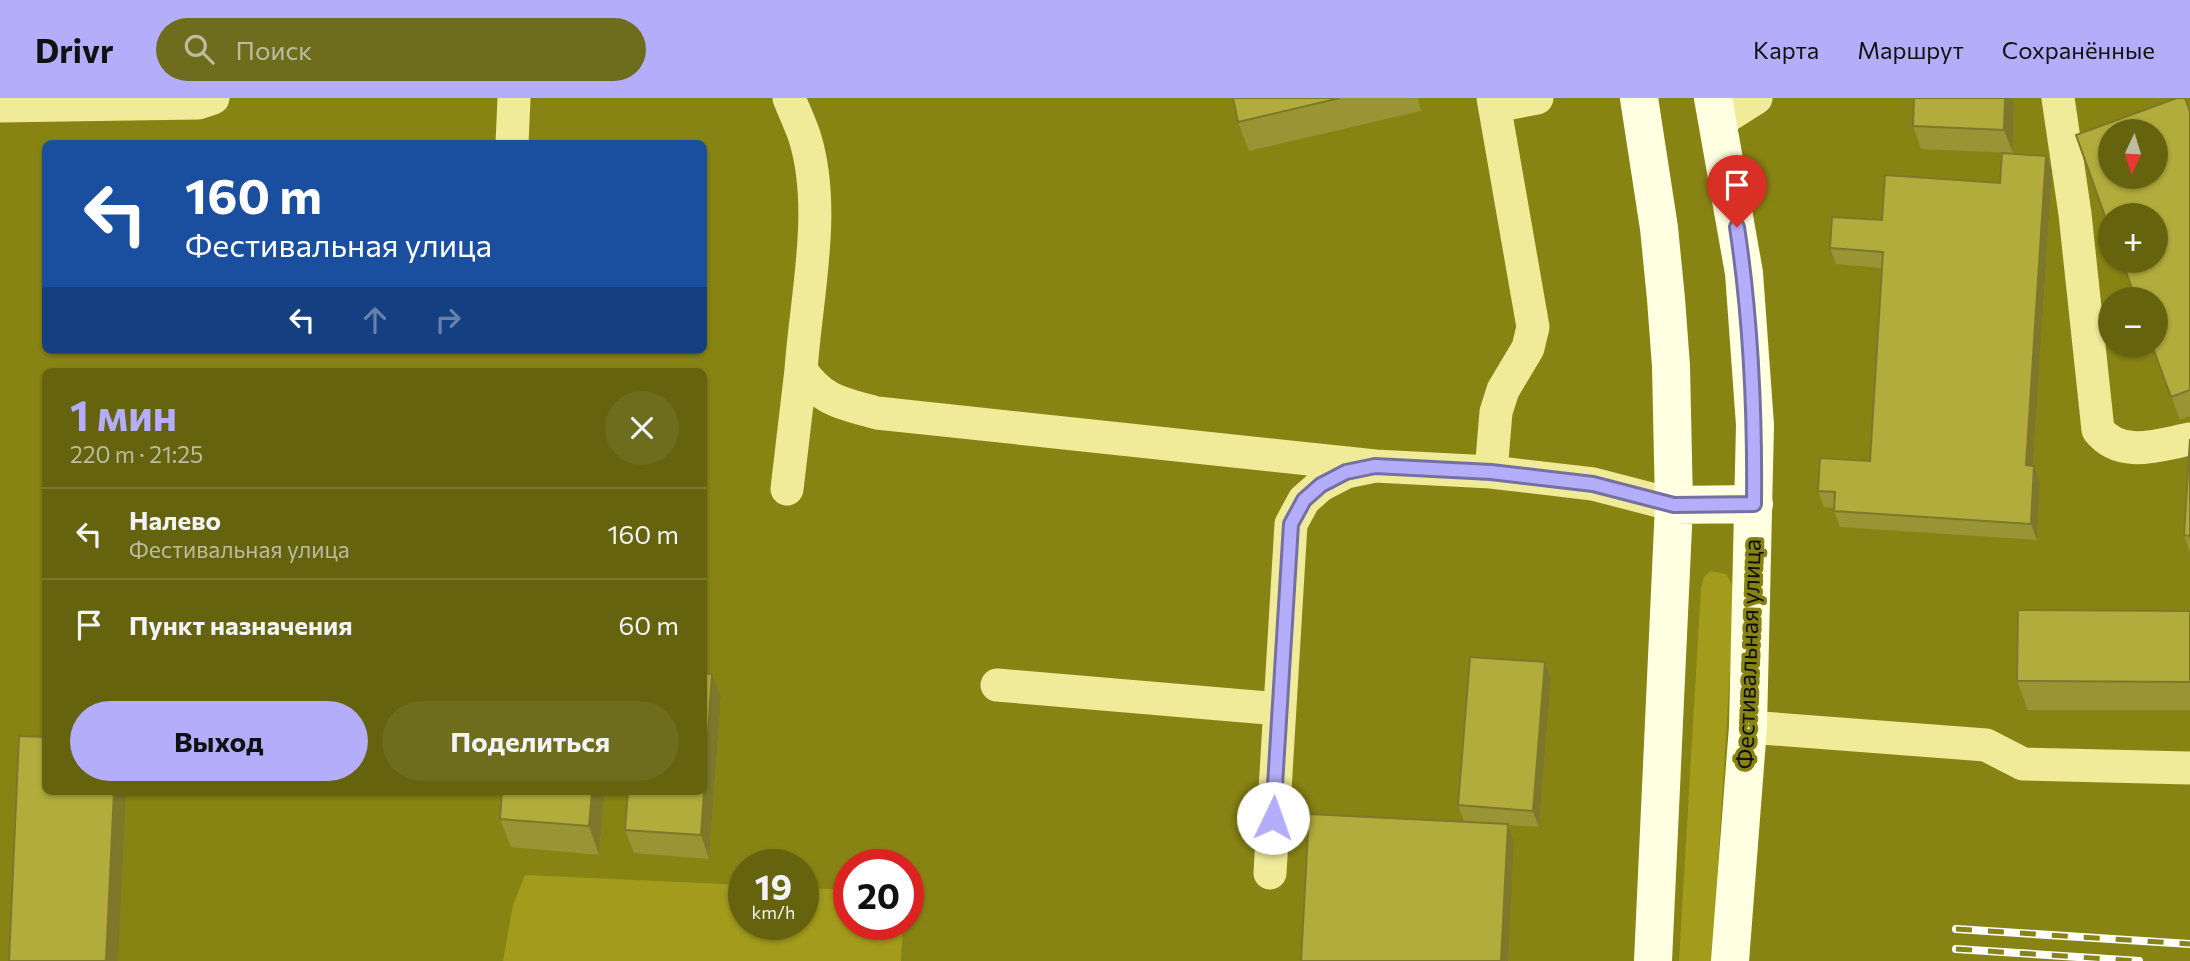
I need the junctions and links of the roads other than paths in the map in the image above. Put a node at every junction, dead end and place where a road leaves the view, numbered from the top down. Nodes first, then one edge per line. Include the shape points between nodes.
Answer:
1 (213, 98) edge
2 (514, 98) edge
3 (789, 98) edge
4 (1537, 98) edge
5 (1639, 98) edge
6 (1756, 98) edge
7 (2058, 98) edge
8 (1494, 102) edge
9 (0, 106) edge
10 (1716, 110) edge
11 (512, 140) edge
12 (801, 370) junction
13 (2190, 439) edge
14 (1375, 466) junction
15 (1491, 472) junction
16 (787, 489) dead end
17 (1754, 504) junction
18 (1674, 505) junction
19 (997, 685) dead end
20 (1279, 709) junction
21 (1748, 727) junction
22 (2190, 768) edge
23 (1270, 873) dead end
24 (1653, 961) edge
25 (1730, 961) edge

1 - 9 lane via 198,103
2 - 11 lane
3 - 12 lane via 805,139 815,219
4 - 8 lane
5 - 18 main road via 1666,299
6 - 10 lane
7 - 13 lane via 2098,430 2117,446 2134,449
8 - 15 lane via 1533,327 1528,348 1503,390 1496,412
10 - 17 main road, Фестивальная улица via 1744,274 1755,425
12 - 14 lane via 826,397 877,413
12 - 16 lane
14 - 15 lane
14 - 20 lane via 1346,472 1321,485 1304,500 1291,524
15 - 18 lane via 1593,484
17 - 18 main road
17 - 21 main road, Фестивальная улица
18 - 24 main road
19 - 20 lane
20 - 23 lane
21 - 22 lane via 1986,745 2023,764
21 - 25 main road, Фестивальная улица

